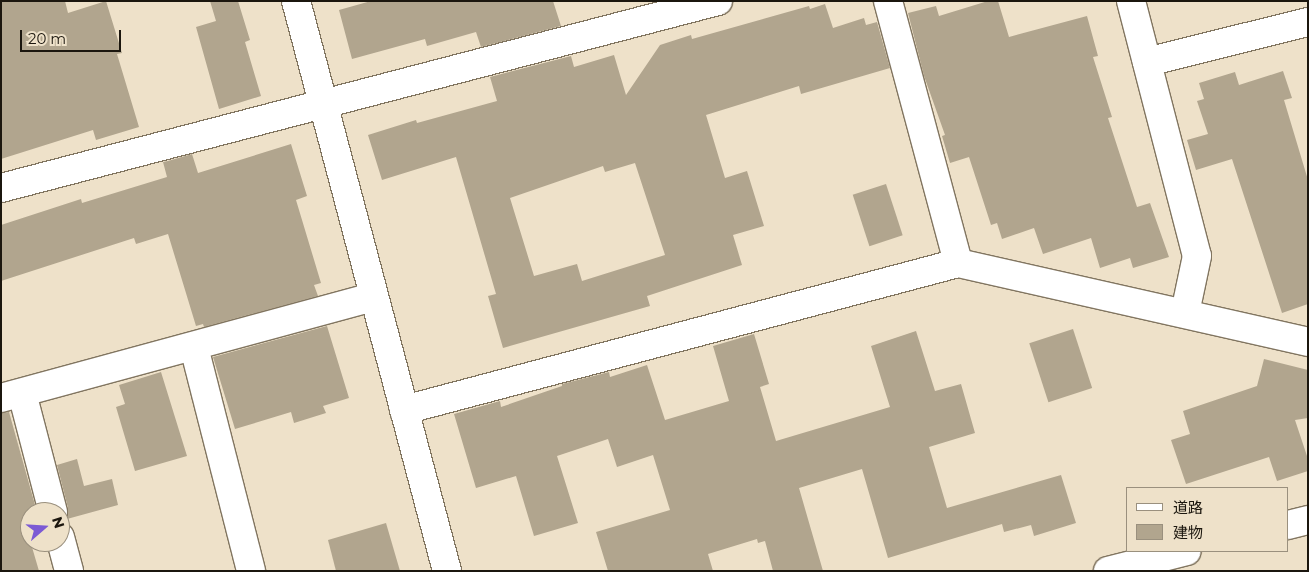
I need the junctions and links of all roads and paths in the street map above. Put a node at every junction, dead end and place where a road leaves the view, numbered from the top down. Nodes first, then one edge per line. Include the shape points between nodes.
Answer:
1 (296, 1) edge
2 (718, 1) edge
3 (888, 1) edge
4 (1131, 1) edge
5 (1308, 22) edge
6 (1147, 62) junction
7 (324, 105) junction
8 (1, 188) edge
9 (958, 263) junction
10 (374, 297) junction
11 (1185, 313) junction
12 (1308, 342) edge
13 (194, 347) junction
14 (12, 395) edge
15 (404, 410) junction
16 (49, 502) edge
17 (1308, 520) edge
18 (1289, 525) edge
19 (64, 552) edge
20 (1183, 552) edge
21 (69, 571) edge
22 (251, 571) edge
23 (447, 571) edge
24 (1108, 571) edge

1 - 7 street
2 - 7 street
3 - 9 street
4 - 6 street
5 - 6 street
6 - 11 street via 1196,256
7 - 8 street
7 - 10 street
9 - 11 street
9 - 15 street
10 - 13 street
10 - 15 street
11 - 12 street
13 - 14 street
13 - 22 street
14 - 16 street
15 - 23 street
17 - 18 street
19 - 21 street
20 - 24 street

